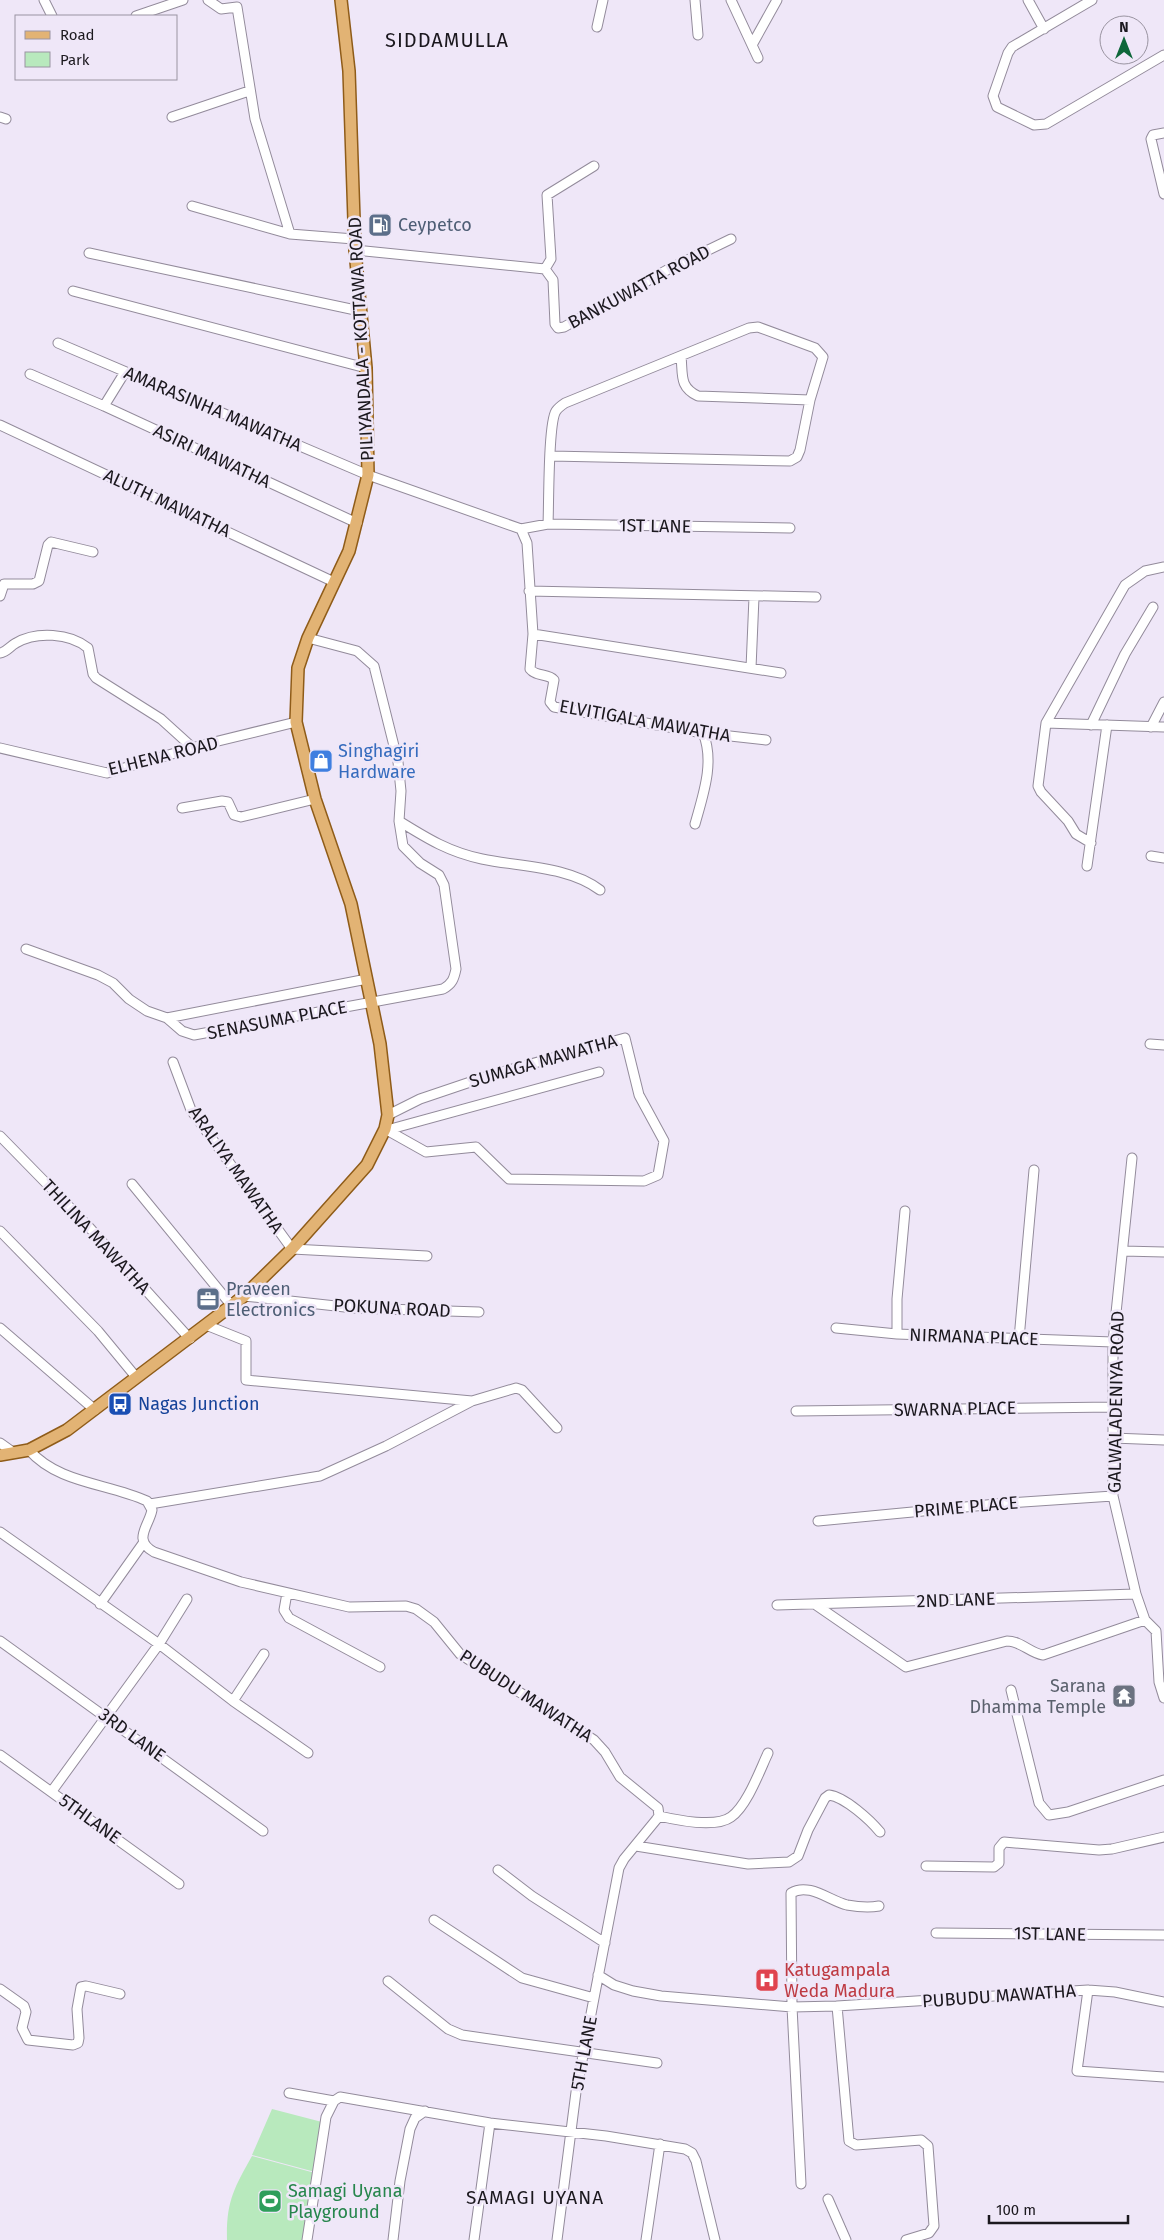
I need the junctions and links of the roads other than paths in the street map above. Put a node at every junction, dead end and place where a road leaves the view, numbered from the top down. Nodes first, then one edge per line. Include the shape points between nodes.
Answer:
1 (44, 0) edge
2 (183, 0) edge
3 (208, 0) edge
4 (341, 0) edge
5 (603, 0) edge
6 (695, 0) edge
7 (731, 0) edge
8 (777, 0) edge
9 (1028, 0) edge
10 (1092, 0) edge
11 (160, 4) edge
12 (52, 15) edge
13 (138, 15) edge
14 (597, 27) dead end
15 (1044, 29) junction
16 (698, 35) dead end
17 (752, 45) junction
18 (1164, 55) edge
19 (758, 58) dead end
20 (250, 91) junction
21 (172, 117) dead end
22 (1164, 132) edge
23 (594, 166) dead end
24 (1164, 193) edge
25 (192, 206) dead end
26 (290, 234) junction
27 (731, 239) dead end
28 (354, 245) junction
29 (89, 253) dead end
30 (545, 269) junction
31 (74, 291) dead end
32 (360, 312) junction
33 (58, 343) dead end
34 (681, 356) junction
35 (366, 368) junction
36 (125, 372) junction
37 (30, 374) dead end
38 (810, 400) junction
39 (104, 406) junction
40 (0, 425) edge
41 (551, 456) junction
42 (368, 475) junction
43 (357, 523) junction
44 (548, 524) junction
45 (790, 528) dead end
46 (521, 529) junction
47 (93, 552) dead end
48 (1164, 567) edge
49 (334, 582) junction
50 (530, 591) junction
51 (0, 596) edge
52 (754, 597) junction
53 (816, 597) dead end
54 (1152, 607) dead end
55 (534, 634) junction
56 (308, 638) junction
57 (0, 653) edge
58 (751, 668) junction
59 (781, 673) dead end
60 (1164, 702) edge
61 (296, 722) junction
62 (1046, 723) junction
63 (1091, 725) junction
64 (1107, 725) junction
65 (1151, 727) junction
66 (1164, 728) edge
67 (702, 733) junction
68 (766, 740) dead end
69 (0, 748) edge
70 (192, 748) junction
71 (315, 799) junction
72 (182, 808) dead end
73 (399, 821) junction
74 (695, 824) dead end
75 (1091, 843) junction
76 (1151, 856) dead end
77 (1164, 858) edge
78 (1087, 866) dead end
79 (600, 890) dead end
80 (26, 949) dead end
81 (367, 980) junction
82 (372, 1002) junction
83 (167, 1018) junction
84 (1150, 1044) dead end
85 (1164, 1045) edge
86 (173, 1062) dead end
87 (599, 1072) dead end
88 (388, 1115) junction
89 (386, 1129) junction
90 (0, 1136) edge
91 (1132, 1158) dead end
92 (1034, 1170) dead end
93 (132, 1184) dead end
94 (905, 1211) dead end
95 (0, 1230) edge
96 (292, 1249) junction
97 (1123, 1251) junction
98 (1164, 1252) edge
99 (427, 1256) dead end
100 (244, 1296) junction
101 (232, 1306) junction
102 (479, 1312) dead end
103 (206, 1325) junction
104 (0, 1328) edge
105 (836, 1328) dead end
106 (897, 1334) junction
107 (190, 1339) junction
108 (1020, 1339) junction
109 (1113, 1342) junction
110 (136, 1377) junction
111 (472, 1401) junction
112 (1113, 1407) junction
113 (95, 1410) junction
114 (796, 1410) dead end
115 (557, 1428) dead end
116 (1113, 1438) junction
117 (1164, 1440) edge
118 (0, 1443) edge
119 (30, 1450) junction
120 (14, 1453) junction
121 (0, 1455) edge
122 (1113, 1496) junction
123 (150, 1504) junction
124 (818, 1522) dead end
125 (0, 1532) edge
126 (144, 1542) junction
127 (287, 1593) junction
128 (1136, 1594) junction
129 (187, 1599) dead end
130 (100, 1604) junction
131 (777, 1605) dead end
132 (816, 1605) junction
133 (1145, 1620) junction
134 (0, 1641) edge
135 (159, 1644) junction
136 (264, 1654) dead end
137 (380, 1667) dead end
138 (1010, 1690) dead end
139 (1164, 1698) edge
140 (234, 1701) junction
141 (107, 1717) junction
142 (308, 1753) dead end
143 (768, 1753) dead end
144 (0, 1755) edge
145 (1164, 1780) edge
146 (52, 1791) junction
147 (658, 1816) junction
148 (263, 1831) dead end
149 (880, 1832) dead end
150 (1164, 1837) edge
151 (636, 1846) junction
152 (926, 1866) dead end
153 (498, 1870) dead end
154 (179, 1884) dead end
155 (879, 1906) dead end
156 (434, 1920) dead end
157 (936, 1933) dead end
158 (1164, 1935) edge
159 (605, 1943) junction
160 (598, 1975) junction
161 (388, 1981) dead end
162 (0, 1989) edge
163 (1088, 1990) junction
164 (120, 1994) dead end
165 (594, 1998) junction
166 (1164, 2002) edge
167 (837, 2006) junction
168 (792, 2007) junction
169 (584, 2054) junction
170 (657, 2063) dead end
171 (1164, 2077) edge
172 (289, 2093) dead end
173 (334, 2101) junction
174 (425, 2111) junction
175 (490, 2123) junction
176 (571, 2131) junction
177 (660, 2144) junction
178 (801, 2184) dead end
179 (828, 2199) dead end
180 (307, 2240) edge
181 (393, 2240) edge
182 (474, 2240) edge
183 (556, 2240) edge
184 (646, 2240) edge
185 (715, 2240) edge
186 (846, 2240) edge
187 (906, 2240) edge

1 - 12 street
2 - 11 street
3 - 20 street via 221,8 237,7
4 - 28 main road, PILIYANDALA - KOTTAWA ROAD via 349,71
5 - 14 street
6 - 16 street
7 - 17 street
8 - 17 street
9 - 15 street
10 - 15 street
11 - 13 street
15 - 18 street via 1012,47 993,96 997,108 1034,125 1046,124
17 - 19 street
20 - 21 street
20 - 26 street via 255,119
22 - 24 street via 1153,135 1151,139
23 - 30 street via 547,195 551,259
25 - 26 street
26 - 28 street
27 - 30 street, BANKUWATTA ROAD via 558,328 552,280
28 - 30 street
28 - 32 main road, PILIYANDALA - KOTTAWA ROAD
29 - 32 street
31 - 35 street
32 - 35 main road, PILIYANDALA - KOTTAWA ROAD
33 - 36 street, AMARASINHA MAWATHA
34 - 38 street via 684,384 688,391 698,396
34 - 38 street via 749,328 766,328 820,352 823,357
34 - 41 street via 565,403 556,410 553,419
35 - 42 main road, PILIYANDALA - KOTTAWA ROAD
36 - 39 street
36 - 42 street, AMARASINHA MAWATHA
37 - 39 street, ASIRI MAWATHA
38 - 41 street via 800,450 790,461
39 - 43 street, ASIRI MAWATHA
40 - 49 street, ALUTH MAWATHA
41 - 44 street
42 - 43 main road, PILIYANDALA - KOTTAWA ROAD
42 - 46 street
43 - 49 main road, PILIYANDALA - KOTTAWA ROAD
44 - 45 street, 1ST LANE
44 - 46 street, 1ST LANE
46 - 50 street, ELVITIGALA MAWATHA via 527,543
47 - 51 street via 51,542 39,581 4,584
48 - 62 street via 1145,571 1125,585
49 - 56 main road, PILIYANDALA - KOTTAWA ROAD
50 - 52 street
50 - 55 street, ELVITIGALA MAWATHA
52 - 53 street
52 - 58 street
54 - 63 street
55 - 58 street
55 - 67 street, ELVITIGALA MAWATHA via 530,669 554,680 550,702 554,707
56 - 61 main road, PILIYANDALA - KOTTAWA ROAD via 298,668
56 - 73 street, SENASUMA PLACE via 356,650 374,666 398,762 401,791
57 - 70 street via 27,638 48,635 83,644 88,648 96,678 161,719
58 - 59 street
60 - 65 street
61 - 70 street, ELHENA ROAD
61 - 71 main road, PILIYANDALA - KOTTAWA ROAD
62 - 63 street
62 - 75 street via 1038,786 1076,834
63 - 64 street
64 - 65 street
64 - 75 street
65 - 66 street
67 - 68 street, ELVITIGALA MAWATHA
67 - 74 street via 706,741 708,770
69 - 70 street, ELHENA ROAD via 107,773
71 - 72 street via 241,817 234,815 228,802 222,801
71 - 81 main road, PILIYANDALA - KOTTAWA ROAD via 351,904
73 - 79 street via 439,846 481,859 558,872 587,881
73 - 82 street, SENASUMA PLACE via 403,846 442,880 456,969 453,981 443,990
75 - 78 street
76 - 77 street
80 - 83 street, SENASUMA PLACE via 98,975 147,1011
81 - 82 main road, PILIYANDALA - KOTTAWA ROAD
81 - 83 street
82 - 83 street, SENASUMA PLACE via 203,1035 187,1034
82 - 88 main road, PILIYANDALA - KOTTAWA ROAD
84 - 85 street
86 - 96 street, ARALIYA MAWATHA via 191,1110
87 - 89 street
88 - 89 main road, PILIYANDALA - KOTTAWA ROAD
88 - 89 street, SUMAGA MAWATHA via 420,1099 491,1075 625,1038 639,1095 664,1141 658,1175 644,1181 509,1179 476,1147 426,1152
89 - 96 main road, PILIYANDALA - KOTTAWA ROAD via 367,1165
90 - 107 street, THILINA MAWATHA via 88,1226
91 - 97 street, GALWALADENIYA ROAD
92 - 108 street
93 - 101 street
94 - 106 street, NIRMANA PLACE
95 - 110 street via 98,1331
96 - 99 street
96 - 100 main road, PILIYANDALA - KOTTAWA ROAD
97 - 98 street
97 - 109 street, GALWALADENIYA ROAD
100 - 101 main road, PILIYANDALA - KOTTAWA ROAD
100 - 102 street, POKUNA ROAD via 354,1308
101 - 103 main road, PILIYANDALA - KOTTAWA ROAD
103 - 107 main road, PILIYANDALA - KOTTAWA ROAD
103 - 111 street via 246,1341 246,1380
104 - 113 street
105 - 106 street
106 - 108 street, NIRMANA PLACE
107 - 110 main road, PILIYANDALA - KOTTAWA ROAD
108 - 109 street, NIRMANA PLACE
109 - 112 street, GALWALADENIYA ROAD
110 - 113 main road, PILIYANDALA - KOTTAWA ROAD
111 - 115 street via 516,1388 522,1390
111 - 123 street via 320,1476
112 - 114 street, SWARNA PLACE
112 - 116 street, GALWALADENIYA ROAD
113 - 119 main road, PILIYANDALA - KOTTAWA ROAD via 68,1430
116 - 117 street
116 - 122 street, GALWALADENIYA ROAD
118 - 120 street
119 - 120 main road, PILIYANDALA - KOTTAWA ROAD
119 - 123 street via 39,1461 58,1472
120 - 121 main road, PILIYANDALA - KOTTAWA ROAD
122 - 124 street, PRIME PLACE
122 - 128 street, GALWALADENIYA ROAD
123 - 126 street via 151,1514 144,1529
125 - 130 street
126 - 127 street, PUBUDU MAWATHA via 149,1549 160,1554 242,1582
126 - 130 street
127 - 137 street via 284,1610 289,1618
127 - 147 street, PUBUDU MAWATHA via 349,1608 406,1606 416,1610 434,1622 460,1654 594,1740 620,1777 655,1805
128 - 132 street, 2ND LANE
128 - 133 street, GALWALADENIYA ROAD
129 - 135 street
130 - 135 street
131 - 132 street, 2ND LANE
132 - 133 street via 906,1667 1007,1641 1043,1655
133 - 139 street, GALWALADENIYA ROAD via 1156,1631 1159,1682
134 - 141 street, 3RD LANE
135 - 140 street
135 - 141 street
136 - 140 street
138 - 145 street via 1039,1803 1049,1816
140 - 142 street
141 - 146 street
141 - 148 street, 3RD LANE
143 - 147 street via 742,1804 730,1818 701,1822
144 - 146 street, 5THLANE
146 - 154 street, 5THLANE
147 - 151 street
149 - 151 street via 859,1812 829,1795 808,1830 798,1856 789,1862 748,1864
150 - 152 street via 1099,1850 1004,1842 999,1848 999,1863 994,1867
151 - 159 street via 619,1868
153 - 159 street
155 - 168 street via 846,1905 810,1890 797,1889 791,1893
156 - 165 street via 522,1978
157 - 158 street, 1ST LANE
159 - 160 street
160 - 165 street, 5TH LANE
160 - 168 street, PUBUDU MAWATHA via 614,1985 661,1996
161 - 169 street via 448,2029
162 - 164 street via 24,2006 26,2012 22,2028 28,2040 74,2045 79,2038 77,2009 81,1987
163 - 166 street, PUBUDU MAWATHA
163 - 167 street, PUBUDU MAWATHA
163 - 171 street via 1077,2071
165 - 169 street, 5TH LANE
167 - 168 street, PUBUDU MAWATHA
167 - 187 street via 849,2140 856,2145 921,2140 928,2146 934,2226 929,2232
168 - 178 street
169 - 170 street
169 - 176 street, 5TH LANE
172 - 173 street
173 - 174 street via 340,2097
173 - 180 street via 324,2130
174 - 175 street
174 - 181 street via 415,2118 410,2129
175 - 176 street
175 - 182 street
176 - 177 street
176 - 183 street
177 - 184 street
177 - 185 street via 682,2148 693,2155
179 - 186 street

